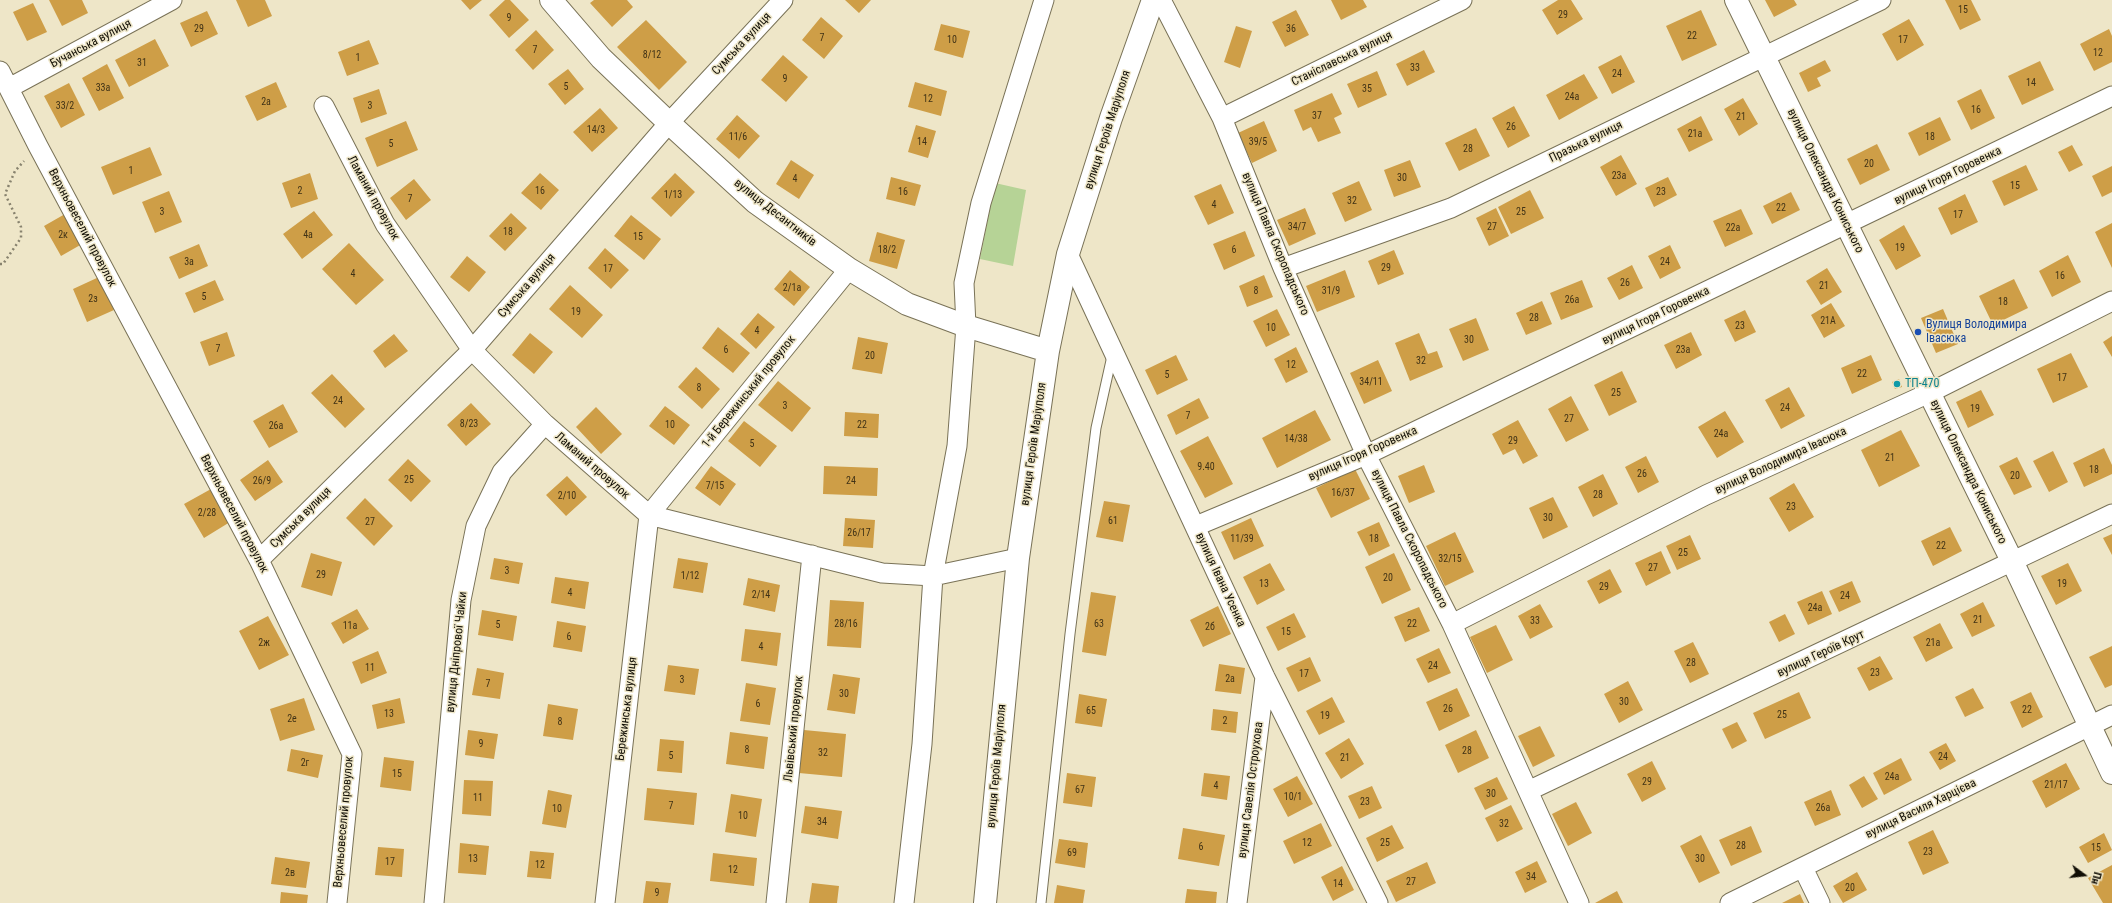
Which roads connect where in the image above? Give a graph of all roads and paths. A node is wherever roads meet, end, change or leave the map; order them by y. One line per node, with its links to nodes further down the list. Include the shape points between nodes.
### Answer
1 (172, 0): 12 (street, Бучанська вулиця)
2 (550, 0): 16 (street, вулиця Десантників, via 601,58)
3 (783, 0): 16 (street, Сумська вулиця)
4 (1044, 0): 24 (street, via 981,203 964,283)
5 (1153, 0): 19 (street, вулиця Героїв Маріуполя, via 1111,118)
6 (1161, 0): 15 (street, вулиця Павла Скоропадського)
7 (1462, 0): 15 (street, Станіславська вулиця)
8 (1736, 0): 10 (street, вулиця Олександра Кониського)
9 (1881, 0): 10 (street, Празька вулиця)
10 (1763, 56): 18 (street, вулиця Олександра Кониського); 21 (street, Празька вулиця, via 1451,208)
11 (0, 71): 12 (street, Верхньовеселий провулок)
12 (9, 88): 17 (street, Верхньовеселий провулок)
13 (2112, 96): 18 (street, вулиця Ігоря Горовенка)
14 (324, 106): 25 (street, Ламаний провулок, via 385,224)
15 (1222, 118): 21 (street, вулиця Павла Скоропадського)
16 (669, 123): 22 (street, вулиця Десантників, via 756,202); 25 (street, Сумська вулиця)
17 (38, 146): 20 (path, via 15,171 5,194 21,227 21,238 3,264); 36 (street, Верхньовеселий провулок)
18 (1847, 225): 28 (street, вулиця Олександра Кониського); 30 (street, вулиця Ігоря Горовенка)
19 (1068, 254): 26 (street, вулиця Івана Усенка); 27 (street, вулиця Героїв Маріуполя)
20 (0, 264)
21 (1283, 268): 30 (street, вулиця Павла Скоропадського)
22 (849, 269): 24 (street, вулиця Десантників, via 907,304); 32 (street, 1-й Бережинський провулок)
23 (2112, 301): 28 (street, вулиця Володимира Івасюка)
24 (966, 326): 27 (street, вулиця Десантників); 38 (street, via 957,446)
25 (472, 350): 29 (street, Ламаний провулок); 36 (street, Сумська вулиця)
26 (1113, 350): 33 (street, вулиця Івана Усенка); 52 (lane, via 1096,428 1070,634)
27 (1048, 351): 35 (street, вулиця Героїв Маріуполя)
28 (1929, 393): 37 (street, вулиця Олександра Кониського); 39 (street, вулиця Володимира Івасюка, via 1706,495)
29 (545, 424): 32 (street, Ламаний провулок); 47 (street, вулиця Дніпрової Чайки, via 502,472 476,526 461,600)
30 (1366, 455): 33 (street, вулиця Ігоря Горовенка); 39 (street, вулиця Павла Скоропадського)
31 (2112, 514): 37 (street, вулиця Героїв Крут)
32 (649, 515): 34 (street, Ламаний провулок); 48 (street, Бережинська вулиця)
33 (1196, 526): 40 (street, вулиця Івана Усенка)
34 (812, 555): 38 (street, Ламаний провулок, via 882,573); 49 (street, Львівський провулок)
35 (1018, 558): 38 (street, Ламаний провулок); 51 (street, вулиця Героїв Маріуполя)
36 (259, 560): 46 (street, Верхньовеселий провулок, via 352,754)
37 (2013, 563): 42 (street, вулиця Олександра Кониського); 44 (street, вулиця Героїв Крут)
38 (933, 576): 50 (street, via 922,744)
39 (1452, 624): 44 (street, вулиця Павла Скоропадського)
40 (1265, 677): 53 (street, вулиця Савелія Остроухова); 54 (street, вулиця Івана Усенка)
41 (2112, 715): 42 (street, вулиця Василя Харцієва)
42 (2088, 726): 43 (street, вулиця Олександра Кониського); 45 (street, вулиця Василя Харцієва)
43 (2112, 773)
44 (1528, 791): 55 (street, вулиця Павла Скоропадського)
45 (1803, 868): 56 (street, вулиця Василя Харцієва); 57 (street)
46 (337, 903)
47 (434, 903)
48 (605, 903)
49 (776, 903)
50 (904, 903)
51 (984, 903)
52 (1041, 903)
53 (1237, 903)
54 (1378, 903)
55 (1579, 903)
56 (1730, 903)
57 (1820, 903)

